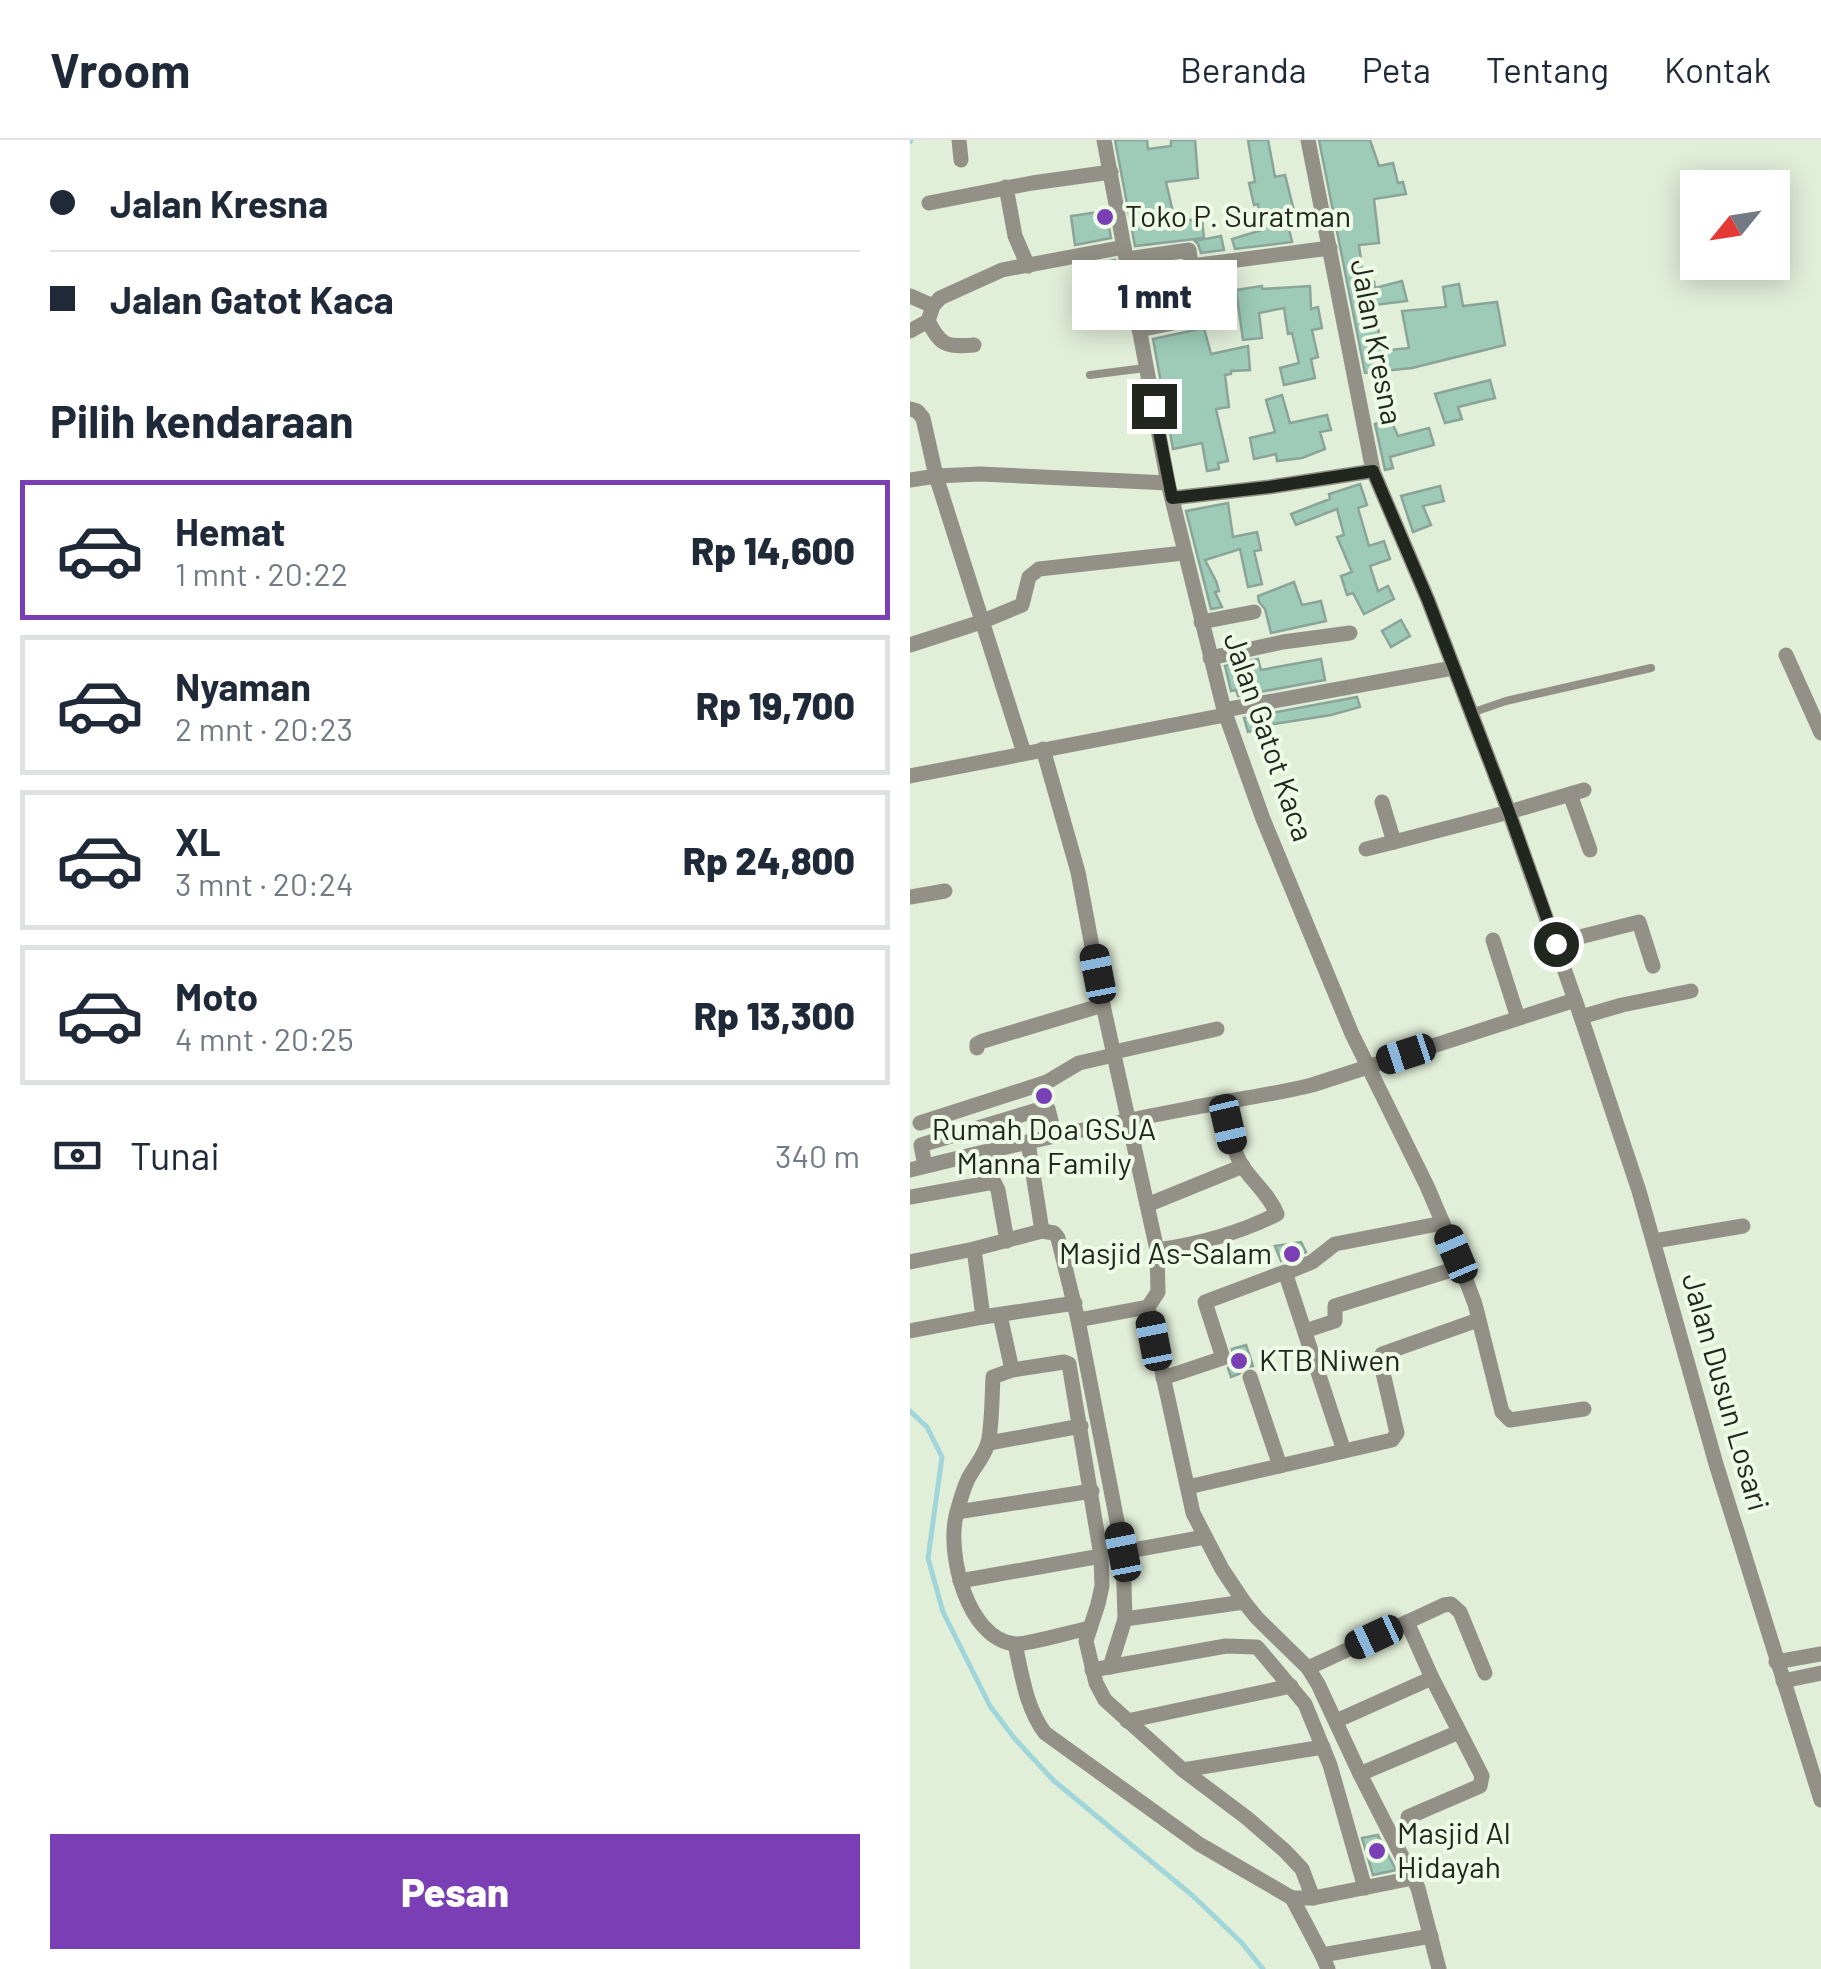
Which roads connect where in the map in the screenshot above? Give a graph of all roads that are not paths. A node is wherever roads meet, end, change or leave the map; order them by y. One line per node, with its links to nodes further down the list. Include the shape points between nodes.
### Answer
1 (959, 140): 4 (street)
2 (1104, 140): 5 (street, Jalan Gatot Kaca)
3 (1308, 140): 8 (street, Jalan Kresna)
4 (960, 160)
5 (1110, 172): 6 (street); 9 (street, Jalan Gatot Kaca)
6 (1006, 187): 7 (street); 10 (street)
7 (929, 203)
8 (1330, 248): 9 (street, via 1191,266 1189,250); 20 (street, Jalan Kresna)
9 (1125, 253): 10 (street); 14 (street, Jalan Gatot Kaca)
10 (1028, 266): 12 (street, via 956,290)
11 (910, 296): 12 (street)
12 (930, 314): 15 (street); 16 (street, via 943,344)
13 (1212, 315): 14 (street)
14 (1140, 330): 17 (street, Jalan Gatot Kaca)
15 (910, 331)
16 (974, 345)
17 (1147, 368): 18 (lane); 23 (street, Jalan Gatot Kaca)
18 (1090, 375)
19 (910, 409): 21 (street, via 923,418)
20 (1373, 471): 23 (street, via 1269,487); 32 (street, Jalan Kresna)
21 (936, 476): 22 (street); 23 (street); 26 (street)
22 (910, 480)
23 (1170, 490): 24 (street, Jalan Gatot Kaca)
24 (1184, 553): 26 (street, via 1039,570 1029,577 1022,605); 27 (street, Jalan Gatot Kaca)
25 (1254, 612): 27 (street)
26 (982, 622): 29 (street); 38 (street)
27 (1201, 622): 31 (street, Jalan Gatot Kaca)
28 (1350, 633): 31 (street)
29 (910, 646)
30 (1786, 655): 36 (street)
31 (1210, 658): 34 (street, Jalan Gatot Kaca)
32 (1453, 668): 34 (street); 35 (street, Jalan Kresna)
33 (1651, 668): 35 (lane)
34 (1225, 713): 37 (street); 58 (street, Jalan Gatot Kaca)
35 (1471, 714): 41 (street, Jalan Kresna)
36 (1821, 733)
37 (1043, 750): 38 (street); 52 (street, via 1078,872)
38 (1024, 753): 39 (street)
39 (910, 776)
40 (1382, 802): 42 (street)
41 (1509, 812): 42 (street); 44 (street, via 1577,792); 48 (street, Jalan Kresna)
42 (1394, 842): 43 (street)
43 (1366, 848)
44 (1590, 850)
45 (945, 891): 46 (street)
46 (910, 897)
47 (1493, 940): 54 (street)
48 (1556, 944): 49 (street, via 1640,922); 51 (street, Jalan Kresna)
49 (1653, 966)
50 (1691, 991): 53 (street)
51 (1575, 1000): 53 (street, Jalan Dusun Losari); 54 (street)
52 (1103, 1005): 56 (street); 57 (street)
53 (1581, 1017): 72 (street, Jalan Dusun Losari)
54 (1518, 1018): 58 (street)
55 (1217, 1028): 57 (street)
56 (978, 1048)
57 (1114, 1053): 60 (street); 61 (street)
58 (1368, 1066): 59 (street); 68 (street, Jalan Gatot Kaca)
59 (1223, 1102): 60 (street); 64 (street)
60 (1128, 1121): 62 (street); 67 (street)
61 (920, 1123)
62 (1055, 1136): 63 (street); 65 (street, via 1044,1108 921,1145)
63 (1028, 1142): 65 (street); 70 (street)
64 (1242, 1166): 67 (street); 74 (street, via 1276,1216)
65 (918, 1168)
66 (910, 1198): 71 (street, via 994,1182)
67 (1147, 1206): 74 (street)
68 (1442, 1222): 76 (street, Jalan Gatot Kaca); 77 (street, via 1335,1244)
69 (1743, 1226): 72 (street)
70 (1042, 1231): 71 (street); 78 (street, via 1058,1238)
71 (1007, 1240): 73 (street)
72 (1654, 1241): 106 (street, Jalan Dusun Losari)
73 (974, 1250): 75 (street); 80 (street)
74 (1157, 1250): 79 (street, via 1158,1292)
75 (910, 1262)
76 (1461, 1267): 82 (street, Jalan Gatot Kaca); 84 (street, via 1335,1306 1335,1322)
77 (1286, 1273): 84 (street); 87 (street, via 1205,1302 1223,1358)
78 (1075, 1303): 80 (street); 81 (street)
79 (1148, 1307): 81 (street); 87 (street)
80 (991, 1316): 83 (street); 85 (street)
81 (1078, 1320): 97 (street)
82 (1478, 1320): 88 (street, Jalan Gatot Kaca, via 1507,1419); 91 (street, via 1382,1354 1396,1436)
83 (910, 1331)
84 (1305, 1331): 91 (street)
85 (1012, 1370): 89 (street, via 1069,1364); 90 (street, via 994,1377)
86 (1250, 1377): 92 (street)
87 (1163, 1378): 93 (street)
88 (1584, 1409)
89 (1081, 1426): 90 (street); 94 (street)
90 (989, 1443): 95 (street)
91 (1344, 1450): 92 (street)
92 (1280, 1466): 93 (street)
93 (1188, 1487): 96 (street)
94 (1092, 1491): 95 (street); 98 (street)
95 (957, 1512): 99 (street)
96 (1205, 1537): 97 (street); 100 (street)
97 (1123, 1552): 101 (street)
98 (1101, 1556): 99 (street); 103 (street, via 1102,1586)
99 (960, 1581): 104 (street, via 984,1627)
100 (1244, 1602): 101 (street); 108 (street)
101 (1125, 1619): 107 (street)
102 (1407, 1622): 108 (street); 110 (street, via 1444,1605 1456,1607); 112 (street)
103 (1090, 1628): 104 (street); 109 (street)
104 (1015, 1644): 125 (street, via 1028,1701 1046,1733 1199,1844)
105 (1821, 1654): 106 (street)
106 (1776, 1662): 113 (street, Jalan Dusun Losari)
107 (1110, 1666): 109 (street); 114 (street, via 1257,1646)
108 (1308, 1668): 116 (street)
109 (1092, 1670): 115 (street, via 1104,1700)
110 (1485, 1673)
111 (1821, 1673): 113 (street)
112 (1432, 1678): 116 (street); 117 (street)
113 (1782, 1681): 121 (street, Jalan Dusun Losari)
114 (1291, 1686): 115 (street); 118 (street)
115 (1127, 1721): 119 (street)
116 (1336, 1721): 120 (street)
117 (1459, 1732): 120 (street); 122 (street, via 1482,1776 1480,1786)
118 (1323, 1746): 119 (street); 124 (street)
119 (1183, 1770): 126 (street, via 1285,1851)
120 (1360, 1774): 123 (street)
121 (1821, 1800)
122 (1408, 1817)
123 (1413, 1878): 124 (street); 127 (street)
124 (1365, 1888): 126 (street)
125 (1292, 1898): 126 (street); 128 (street)
126 (1313, 1898)
127 (1431, 1936): 128 (street); 129 (street)
128 (1325, 1962)
129 (1439, 1969)

